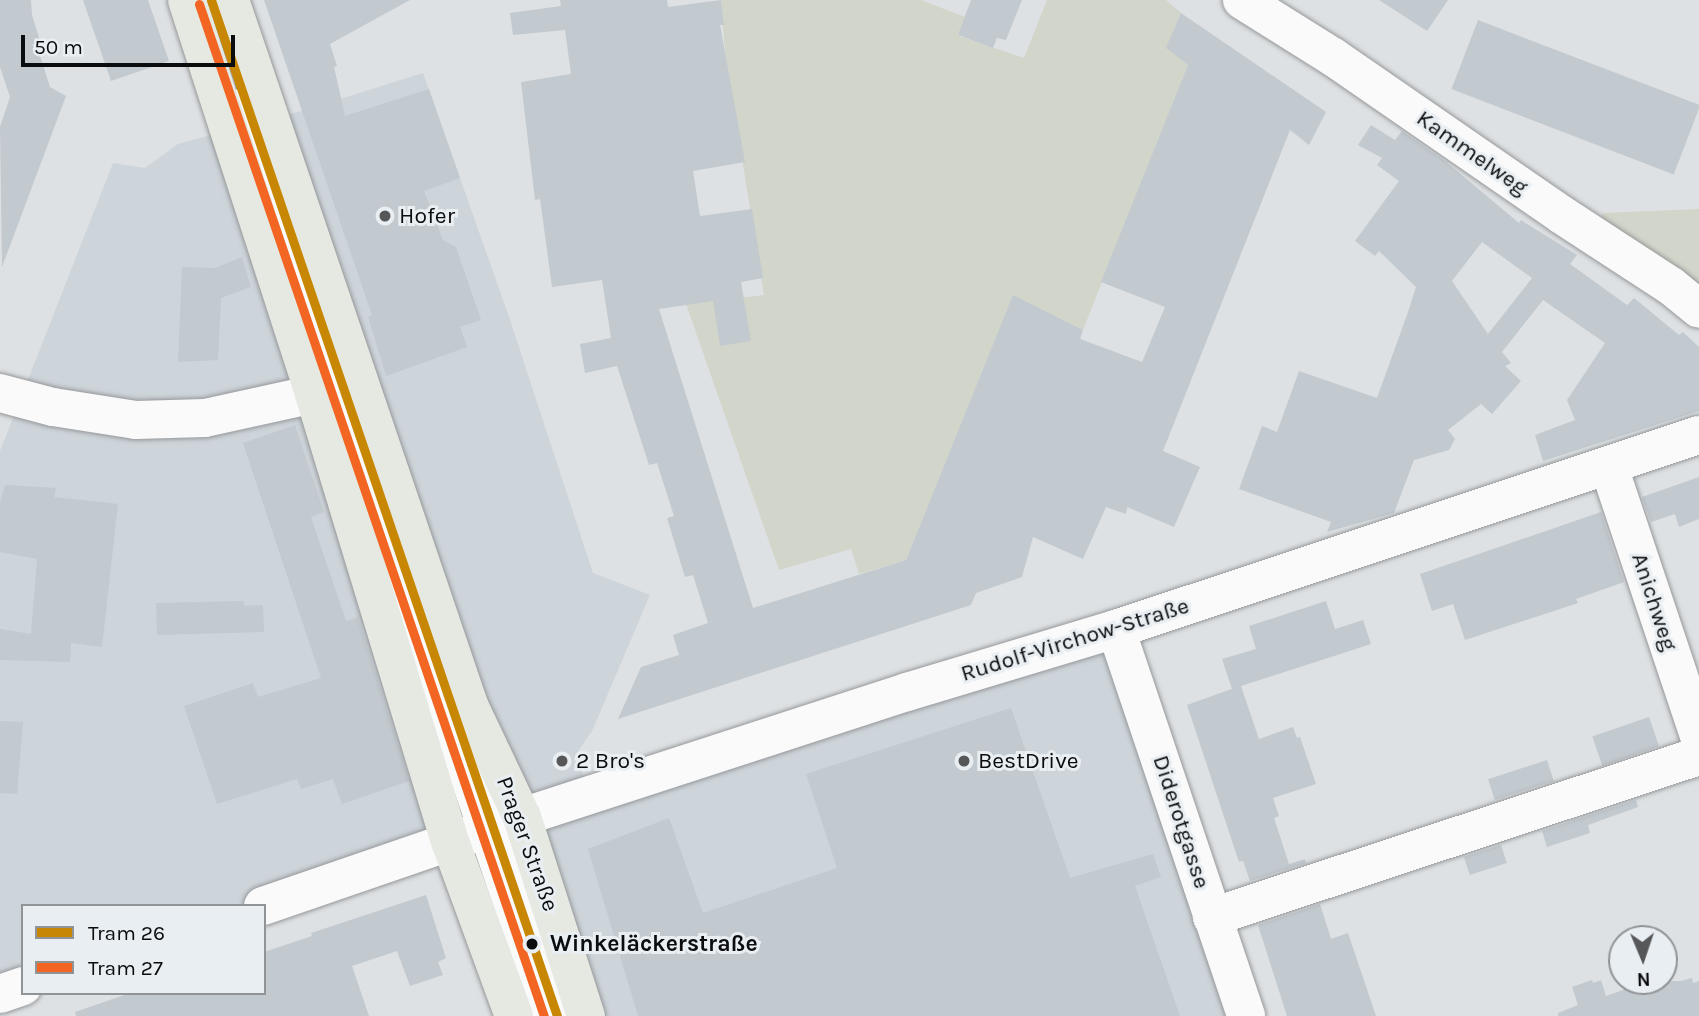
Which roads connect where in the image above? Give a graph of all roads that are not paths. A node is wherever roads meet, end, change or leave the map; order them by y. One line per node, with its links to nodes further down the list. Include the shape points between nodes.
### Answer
1 (187, 0): 7 (main road)
2 (205, 0): 14 (street)
3 (230, 0): 13 (main road, Prager Straße, via 469,705)
4 (1242, 0): 5 (street, Kammelweg, via 1333,57)
5 (1699, 309)
6 (0, 393): 7 (street, via 136,420 205,418)
7 (314, 394): 15 (main road)
8 (1699, 435): 9 (street, Rudolf-Virchow-Straße)
9 (1609, 467): 10 (street, Rudolf-Virchow-Straße); 11 (street, Anichweg)
10 (1116, 629): 13 (street, Rudolf-Virchow-Straße); 17 (street, Diderotgasse)
11 (1699, 736)
12 (1699, 756): 17 (street)
13 (523, 817): 14 (street, Rudolf-Virchow-Straße); 22 (main road, Prager Straße)
14 (487, 830): 15 (street, Rudolf-Virchow-Straße); 21 (street)
15 (451, 844): 16 (street, Rudolf-Virchow-Straße); 20 (main road)
16 (266, 905)
17 (1212, 917): 23 (street, Diderotgasse)
18 (21, 987): 19 (street)
19 (0, 994)
20 (514, 1016)
21 (551, 1016)
22 (586, 1016)
23 (1246, 1016)

